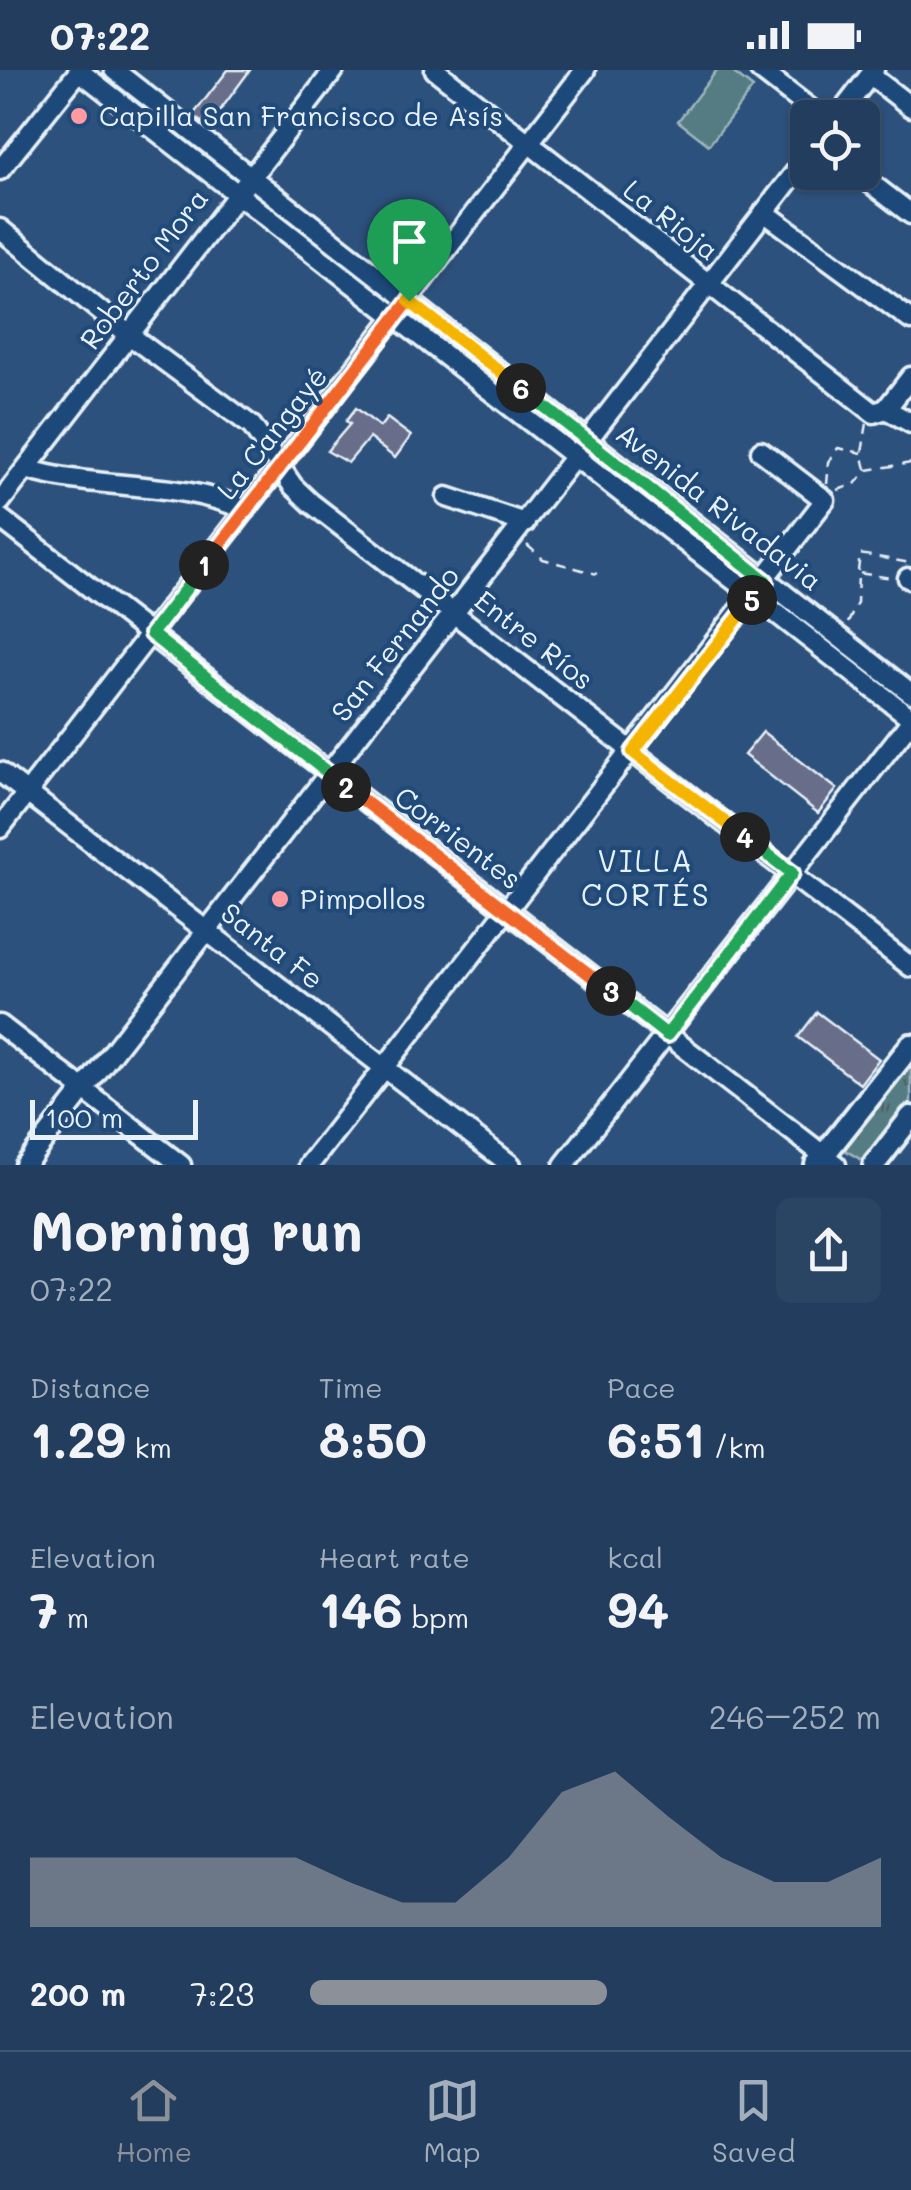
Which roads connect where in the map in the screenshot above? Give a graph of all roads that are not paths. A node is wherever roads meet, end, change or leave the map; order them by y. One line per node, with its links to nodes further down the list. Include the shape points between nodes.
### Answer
1 (79, 70): 12 (street); 16 (street, Avenida Rivadavia)
2 (114, 70): 13 (street, Avenida Rivadavia)
3 (334, 70): 13 (street, Roberto Mora)
4 (435, 70): 11 (street, La Rioja)
5 (585, 70): 11 (street, La Cangayé)
6 (760, 70): 8 (street)
7 (872, 73): 9 (street); 10 (street)
8 (799, 100)
9 (851, 100)
10 (911, 107)
11 (529, 142): 20 (street, La Rioja); 21 (street, La Cangayé)
12 (0, 170)
13 (249, 177): 16 (street, Roberto Mora); 21 (street, Avenida Rivadavia)
14 (790, 179): 17 (street, San Fernando)
15 (880, 190): 18 (street)
16 (236, 194): 22 (street, Avenida Rivadavia); 24 (street, Roberto Mora)
17 (764, 212): 20 (street, San Fernando); 23 (street)
18 (911, 214)
19 (0, 229): 24 (street, Entre Ríos)
20 (708, 284): 26 (street, La Rioja); 28 (street, San Fernando)
21 (409, 301): 22 (street, La Cangayé); 28 (street, Avenida Rivadavia)
22 (396, 318): 30 (street, Avenida Rivadavia); 31 (street, La Cangayé)
23 (911, 320)
24 (128, 334): 31 (street, Entre Ríos, via 252,426); 32 (street, Roberto Mora)
25 (911, 377): 26 (street)
26 (880, 411): 27 (street, La Rioja)
27 (911, 422)
28 (588, 440): 30 (street, San Fernando); 38 (street, Avenida Rivadavia)
29 (761, 451): 38 (street, via 825,500)
30 (574, 456): 37 (street, San Fernando); 38 (street, Avenida Rivadavia)
31 (280, 468): 35 (street, La Cangayé); 39 (street, Entre Ríos, via 312,504)
32 (26, 470): 34 (street, Roberto Mora); 35 (street, via 64,481 216,496)
33 (447, 497): 37 (street)
34 (0, 502)
35 (246, 510): 40 (street, La Cangayé)
36 (0, 518): 40 (street, Corrientes)
37 (524, 523): 39 (street, San Fernando)
38 (761, 588): 41 (street, Avenida Rivadavia); 42 (street, Avenida Rivadavia); 43 (street)
39 (453, 613): 43 (street, Entre Ríos); 45 (street, San Fernando)
40 (151, 634): 45 (street, Corrientes); 46 (street, La Cangayé)
41 (911, 693)
42 (911, 719): 48 (street)
43 (633, 752): 48 (street, Entre Ríos); 49 (street)
44 (0, 772): 46 (street, Santa Fe)
45 (329, 774): 49 (street, Corrientes); 50 (street, San Fernando)
46 (28, 793): 47 (street, La Cangayé); 50 (street, Santa Fe)
47 (0, 828)
48 (792, 873): 51 (street, Entre Ríos); 53 (street)
49 (507, 910): 53 (street, Corrientes); 55 (street)
50 (206, 930): 55 (street, Santa Fe); 56 (street, San Fernando)
51 (911, 967)
52 (0, 1025): 56 (street)
53 (667, 1035): 58 (street, Corrientes); 63 (street)
54 (911, 1045): 58 (main road)
55 (386, 1069): 61 (street); 62 (street, Santa Fe)
56 (83, 1088): 59 (street, San Fernando); 60 (street)
57 (911, 1118): 64 (main road)
58 (825, 1162)
59 (25, 1165)
60 (182, 1165)
61 (310, 1165)
62 (511, 1165)
63 (564, 1165)
64 (874, 1165)

